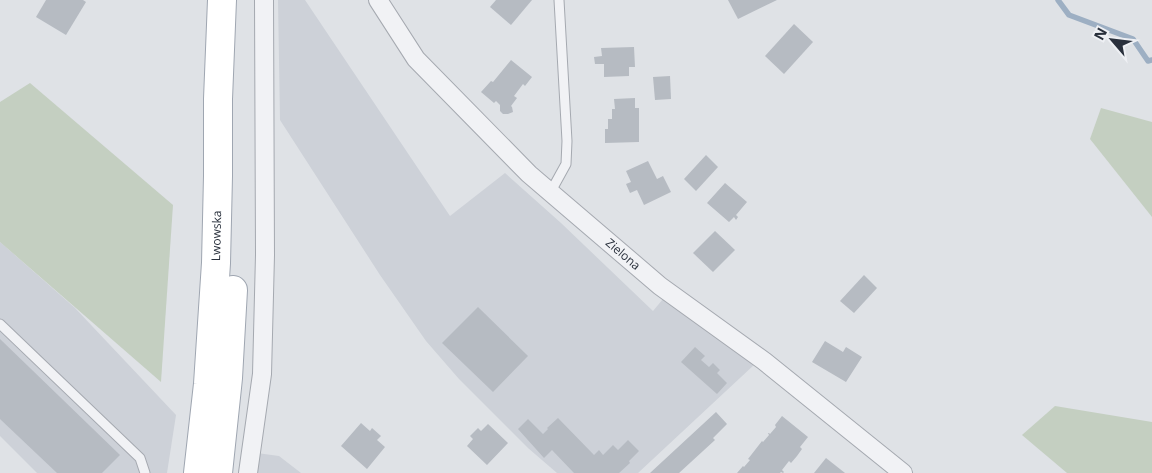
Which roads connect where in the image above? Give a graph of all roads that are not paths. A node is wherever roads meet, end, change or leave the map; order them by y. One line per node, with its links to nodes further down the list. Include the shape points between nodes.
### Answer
1 (222, 0): 9 (main road, Lwowska, via 216,263)
2 (228, 0): 10 (main road, Lwowska, via 234,108 234,263 228,378)
3 (264, 0): 11 (street, via 262,374)
4 (378, 0): 6 (street, Zielona, via 416,59)
5 (559, 0): 6 (lane, via 566,164)
6 (550, 193): 12 (street, Zielona, via 660,286 764,361)
7 (0, 324): 8 (lane, via 140,458)
8 (145, 473)
9 (198, 473)
10 (218, 473)
11 (248, 473)
12 (903, 473)

